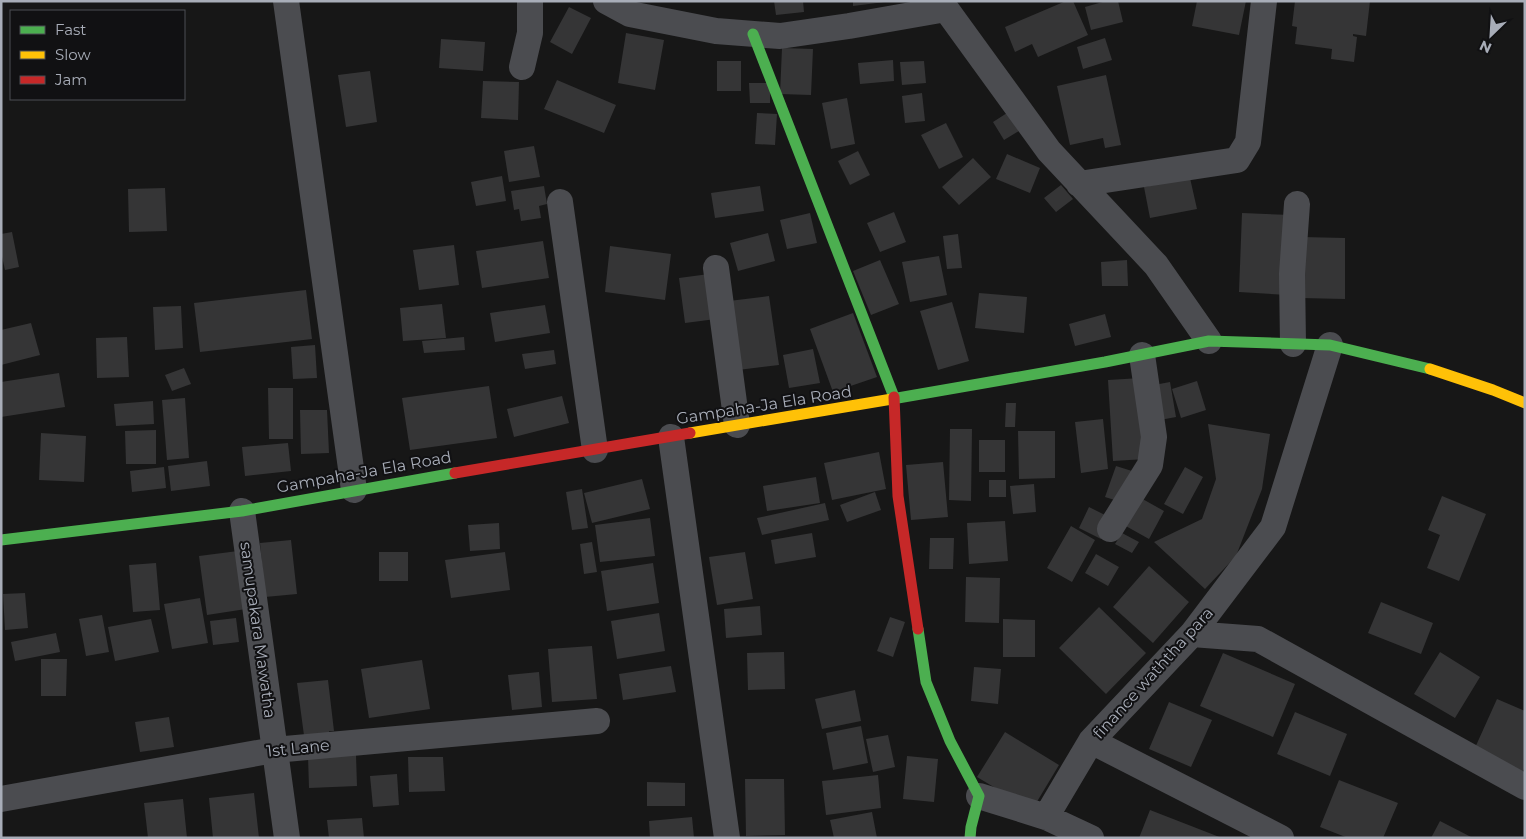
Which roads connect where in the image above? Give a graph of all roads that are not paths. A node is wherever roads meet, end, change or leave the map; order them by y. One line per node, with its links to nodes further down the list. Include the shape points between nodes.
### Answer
1 (286, 1): 21 (street)
2 (530, 1): 7 (street, via 530,33)
3 (606, 1): 6 (street, via 630,14 716,31)
4 (1264, 1): 8 (street, via 1248,142 1237,160)
5 (944, 5): 6 (street, via 849,26 780,36); 8 (street, via 1049,151)
6 (753, 34): 16 (main road)
7 (522, 67)
8 (1079, 184): 12 (street, via 1156,265)
9 (560, 202): 20 (street)
10 (1296, 204): 13 (street)
11 (716, 268): 18 (street)
12 (1209, 341): 13 (main road, Gampaha-Ja Ela Road); 15 (main road, Gampaha-Ja Ela Road)
13 (1292, 344): 14 (main road, Gampaha-Ja Ela Road)
14 (1330, 345): 17 (main road, Gampaha-Ja Ela Road, via 1429,369 1494,390); 25 (street, finance waththa para, via 1273,527)
15 (1142, 355): 16 (main road, Gampaha-Ja Ela Road); 23 (street, via 1154,437 1150,465)
16 (895, 399): 18 (main road, Gampaha-Ja Ela Road); 30 (main road, via 898,496 926,682 950,741)
17 (1525, 404)
18 (737, 425): 19 (main road, Gampaha-Ja Ela Road)
19 (671, 437): 20 (main road, Gampaha-Ja Ela Road); 34 (street)
20 (595, 450): 21 (main road, Gampaha-Ja Ela Road)
21 (354, 490): 22 (main road, Gampaha-Ja Ela Road)
22 (242, 511): 24 (main road, Gampaha-Ja Ela Road); 28 (street, samupakara Mawatha)
23 (1110, 529)
24 (1, 540)
25 (1192, 634): 27 (street, finance waththa para); 29 (street, via 1258,639)
26 (597, 721): 28 (street, 1st Lane)
27 (1091, 741): 32 (street, finance waththa para); 37 (street)
28 (274, 750): 31 (street, 1st Lane); 33 (street, samupakara Mawatha)
29 (1525, 787)
30 (979, 796): 32 (street); 35 (main road)
31 (1, 799)
32 (1046, 817): 36 (street)
33 (287, 838)
34 (727, 838)
35 (970, 838)
36 (1091, 838)
37 (1281, 838)

